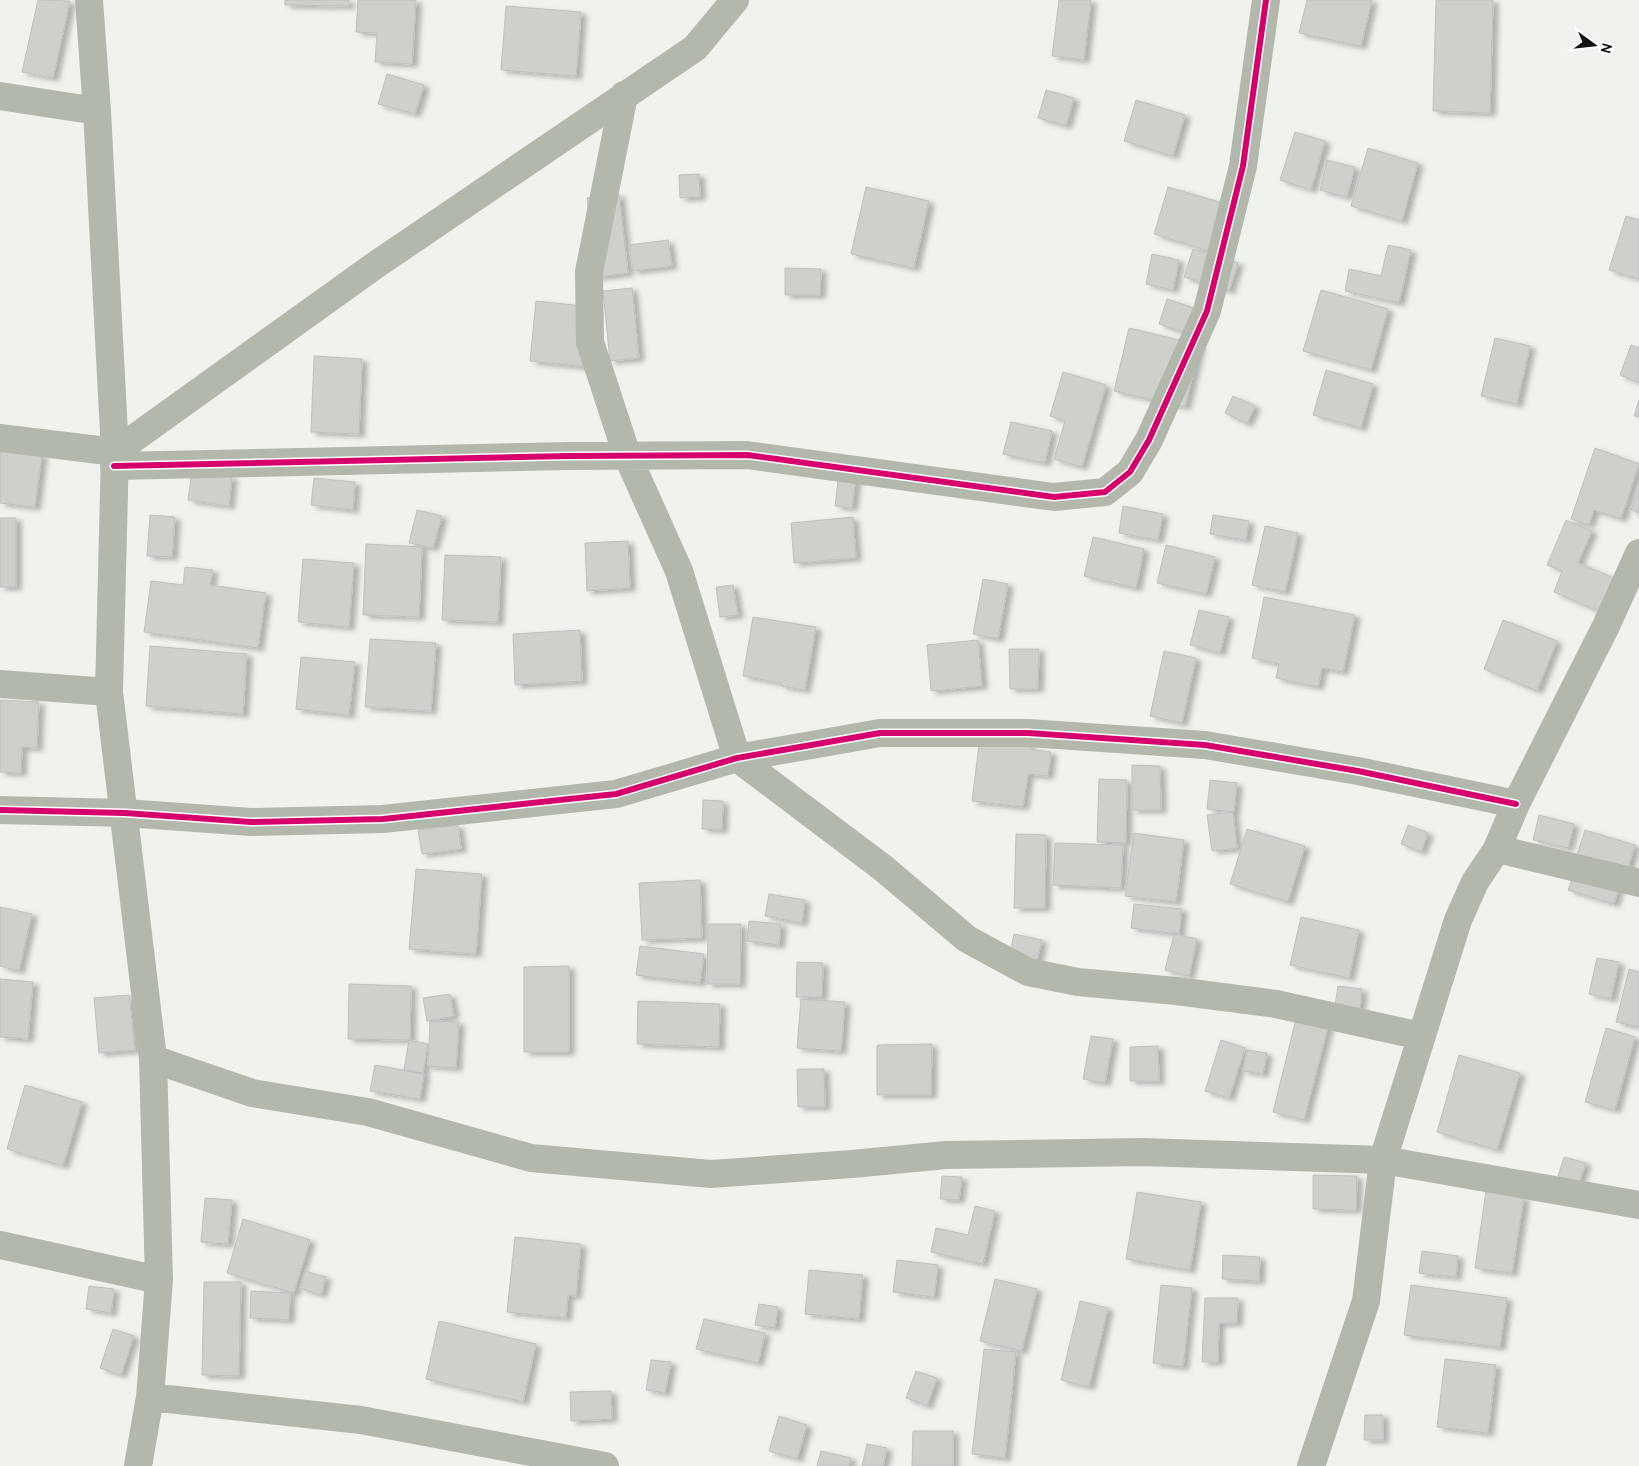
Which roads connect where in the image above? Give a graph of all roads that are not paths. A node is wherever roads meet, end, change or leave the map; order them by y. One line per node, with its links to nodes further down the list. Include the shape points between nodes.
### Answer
1 (89, 0): 6 (street)
2 (735, 0): 4 (street, via 695,48)
3 (1266, 0): 8 (street, via 1243,166 1207,310 1149,440 1130,472 1105,492 1054,497 746,455)
4 (624, 95): 8 (street, via 589,272 590,342); 9 (street, via 377,264)
5 (0, 96): 6 (street)
6 (96, 111): 9 (street)
7 (0, 438): 9 (street)
8 (627, 455): 9 (street); 13 (street, via 679,571)
9 (114, 459): 12 (street)
10 (1639, 553): 14 (street)
11 (0, 684): 12 (street)
12 (109, 692): 16 (street)
13 (737, 758): 14 (street, via 880,733 1028,733 1205,745 1358,771); 16 (street, via 616,794 384,819 251,822); 19 (street, via 883,868 967,939 1028,972 1078,982 1276,1004)
14 (1516, 804): 17 (street)
15 (0, 810): 16 (street)
16 (125, 813): 20 (street)
17 (1497, 849): 18 (street); 19 (street, via 1475,882 1458,920)
18 (1639, 883)
19 (1421, 1036): 21 (street)
20 (153, 1059): 21 (street, via 252,1093 368,1112 531,1158 711,1174 946,1155 1142,1152); 24 (street)
21 (1383, 1160): 22 (street); 28 (street, via 1366,1301)
22 (1639, 1205)
23 (0, 1245): 24 (street)
24 (159, 1280): 25 (street)
25 (150, 1397): 26 (street); 27 (street, via 361,1420)
26 (138, 1466)
27 (605, 1466)
28 (1311, 1466)

